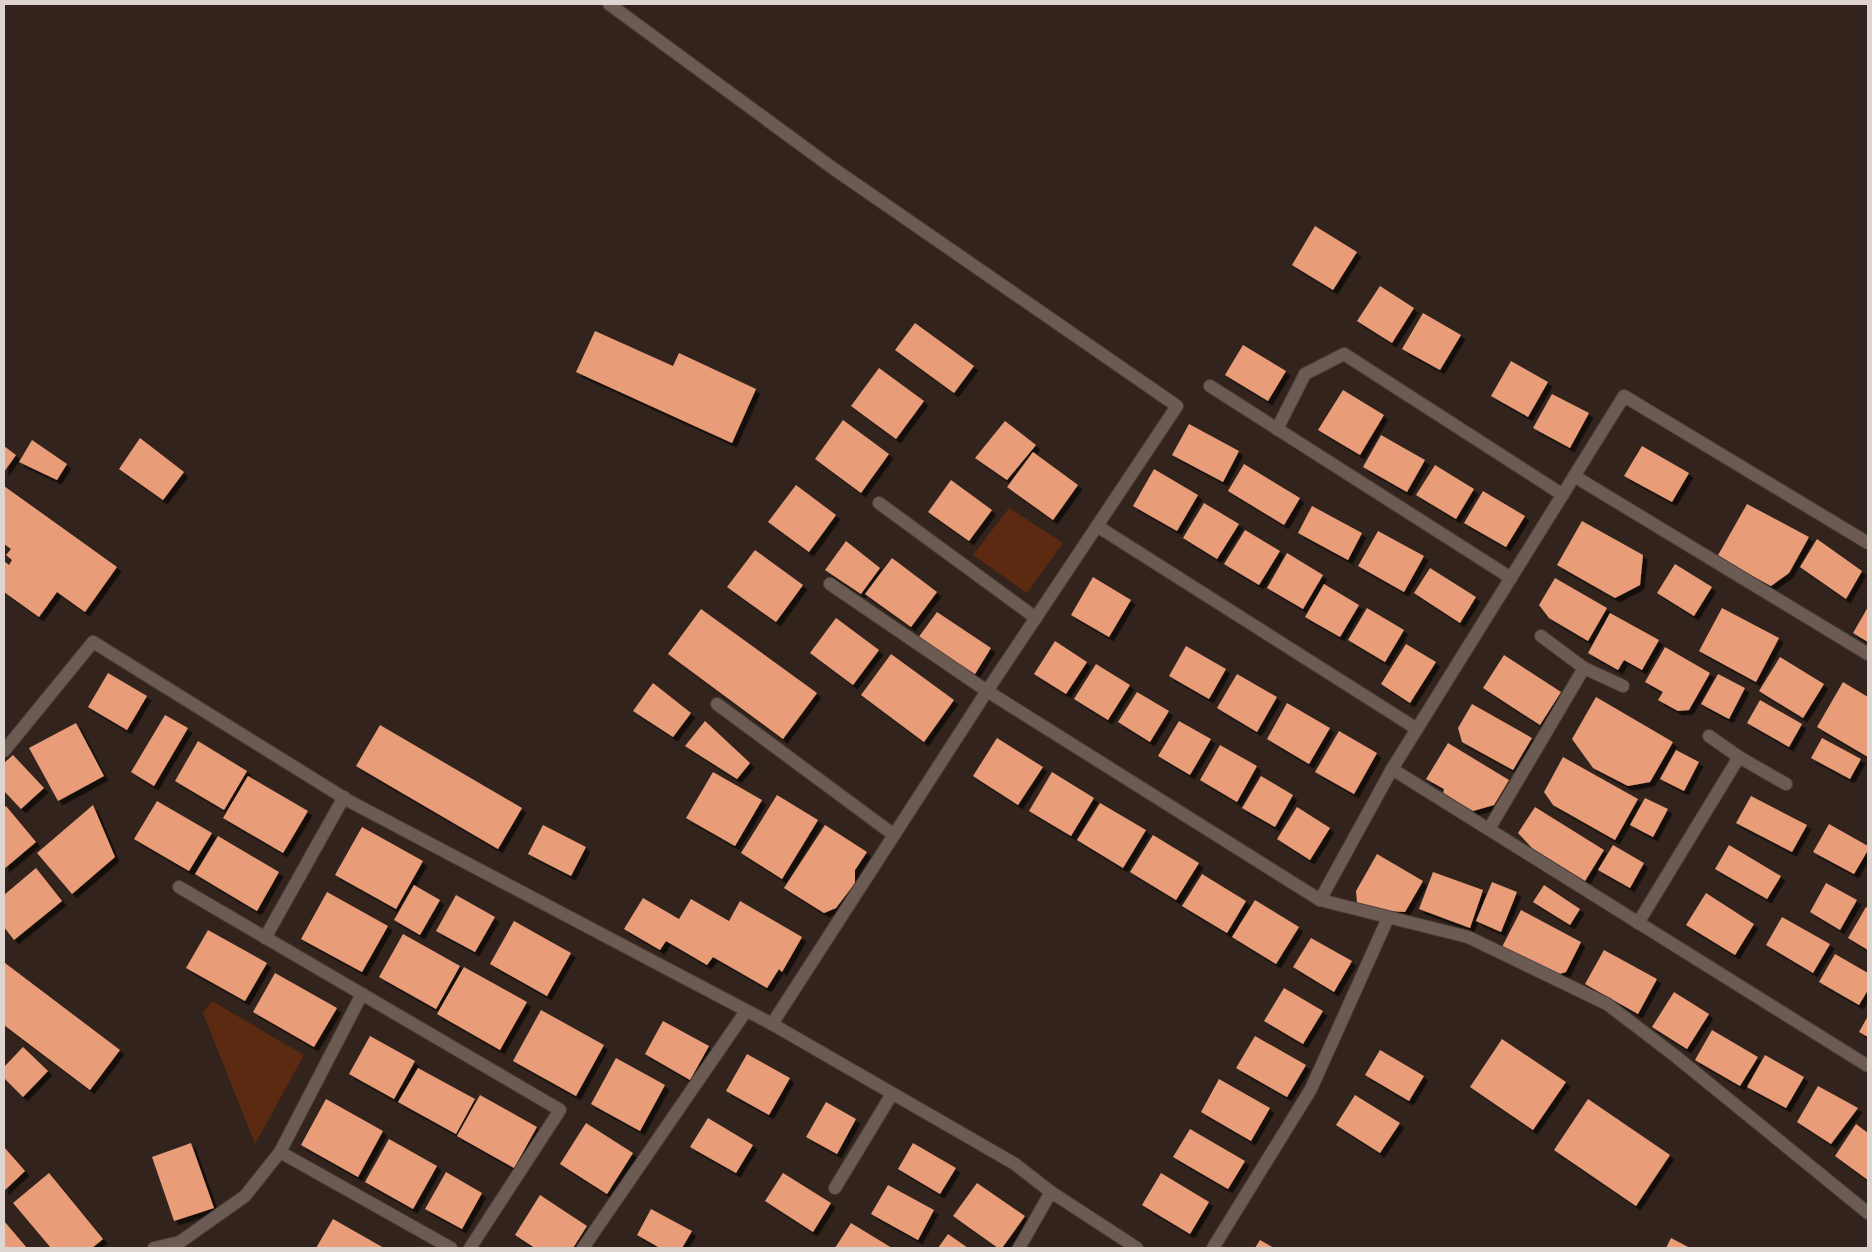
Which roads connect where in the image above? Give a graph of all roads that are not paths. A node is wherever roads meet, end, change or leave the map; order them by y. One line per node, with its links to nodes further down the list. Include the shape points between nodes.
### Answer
1 (609, 4): 7 (street, via 834,169 1177,406)
2 (1210, 386): 3 (street)
3 (1278, 429): 5 (street, via 1305,374 1344,354); 9 (street)
4 (1574, 476): 5 (street); 8 (street, via 1624,396); 13 (street)
5 (1563, 495): 9 (street)
6 (879, 503): 11 (street)
7 (1098, 526): 11 (street); 18 (street)
8 (1868, 543)
9 (1511, 578): 18 (street)
10 (830, 584): 16 (street)
11 (1036, 618): 16 (street)
12 (1542, 636): 14 (street)
13 (1868, 654)
14 (1584, 668): 15 (street); 25 (street)
15 (1623, 686)
16 (987, 691): 26 (street); 28 (street)
17 (717, 704): 26 (street)
18 (1417, 729): 22 (street)
19 (1708, 736): 21 (street)
20 (4, 750): 24 (street, via 92,642)
21 (1739, 757): 23 (street); 30 (street)
22 (1392, 769): 25 (street); 28 (street)
23 (1786, 784)
24 (344, 798): 31 (street); 33 (street)
25 (1489, 829): 30 (street)
26 (894, 834): 34 (street)
27 (179, 887): 31 (street)
28 (1320, 900): 29 (street)
29 (1388, 918): 40 (street, via 1468,937 1607,1004); 47 (street, via 1311,1089)
30 (1638, 923): 35 (street)
31 (265, 938): 32 (street)
32 (362, 994): 37 (street); 43 (street, via 560,1110)
33 (746, 1011): 34 (street); 44 (street)
34 (772, 1024): 36 (street)
35 (1868, 1066)
36 (892, 1094): 38 (street); 39 (street, via 1015,1164)
37 (280, 1152): 41 (street, via 245,1196 180,1242); 42 (street)
38 (834, 1188)
39 (1052, 1192): 45 (street); 46 (street)
40 (1868, 1213)
41 (154, 1248)
42 (451, 1248)
43 (470, 1248)
44 (583, 1248)
45 (1019, 1248)
46 (1137, 1248)
47 (1213, 1248)

